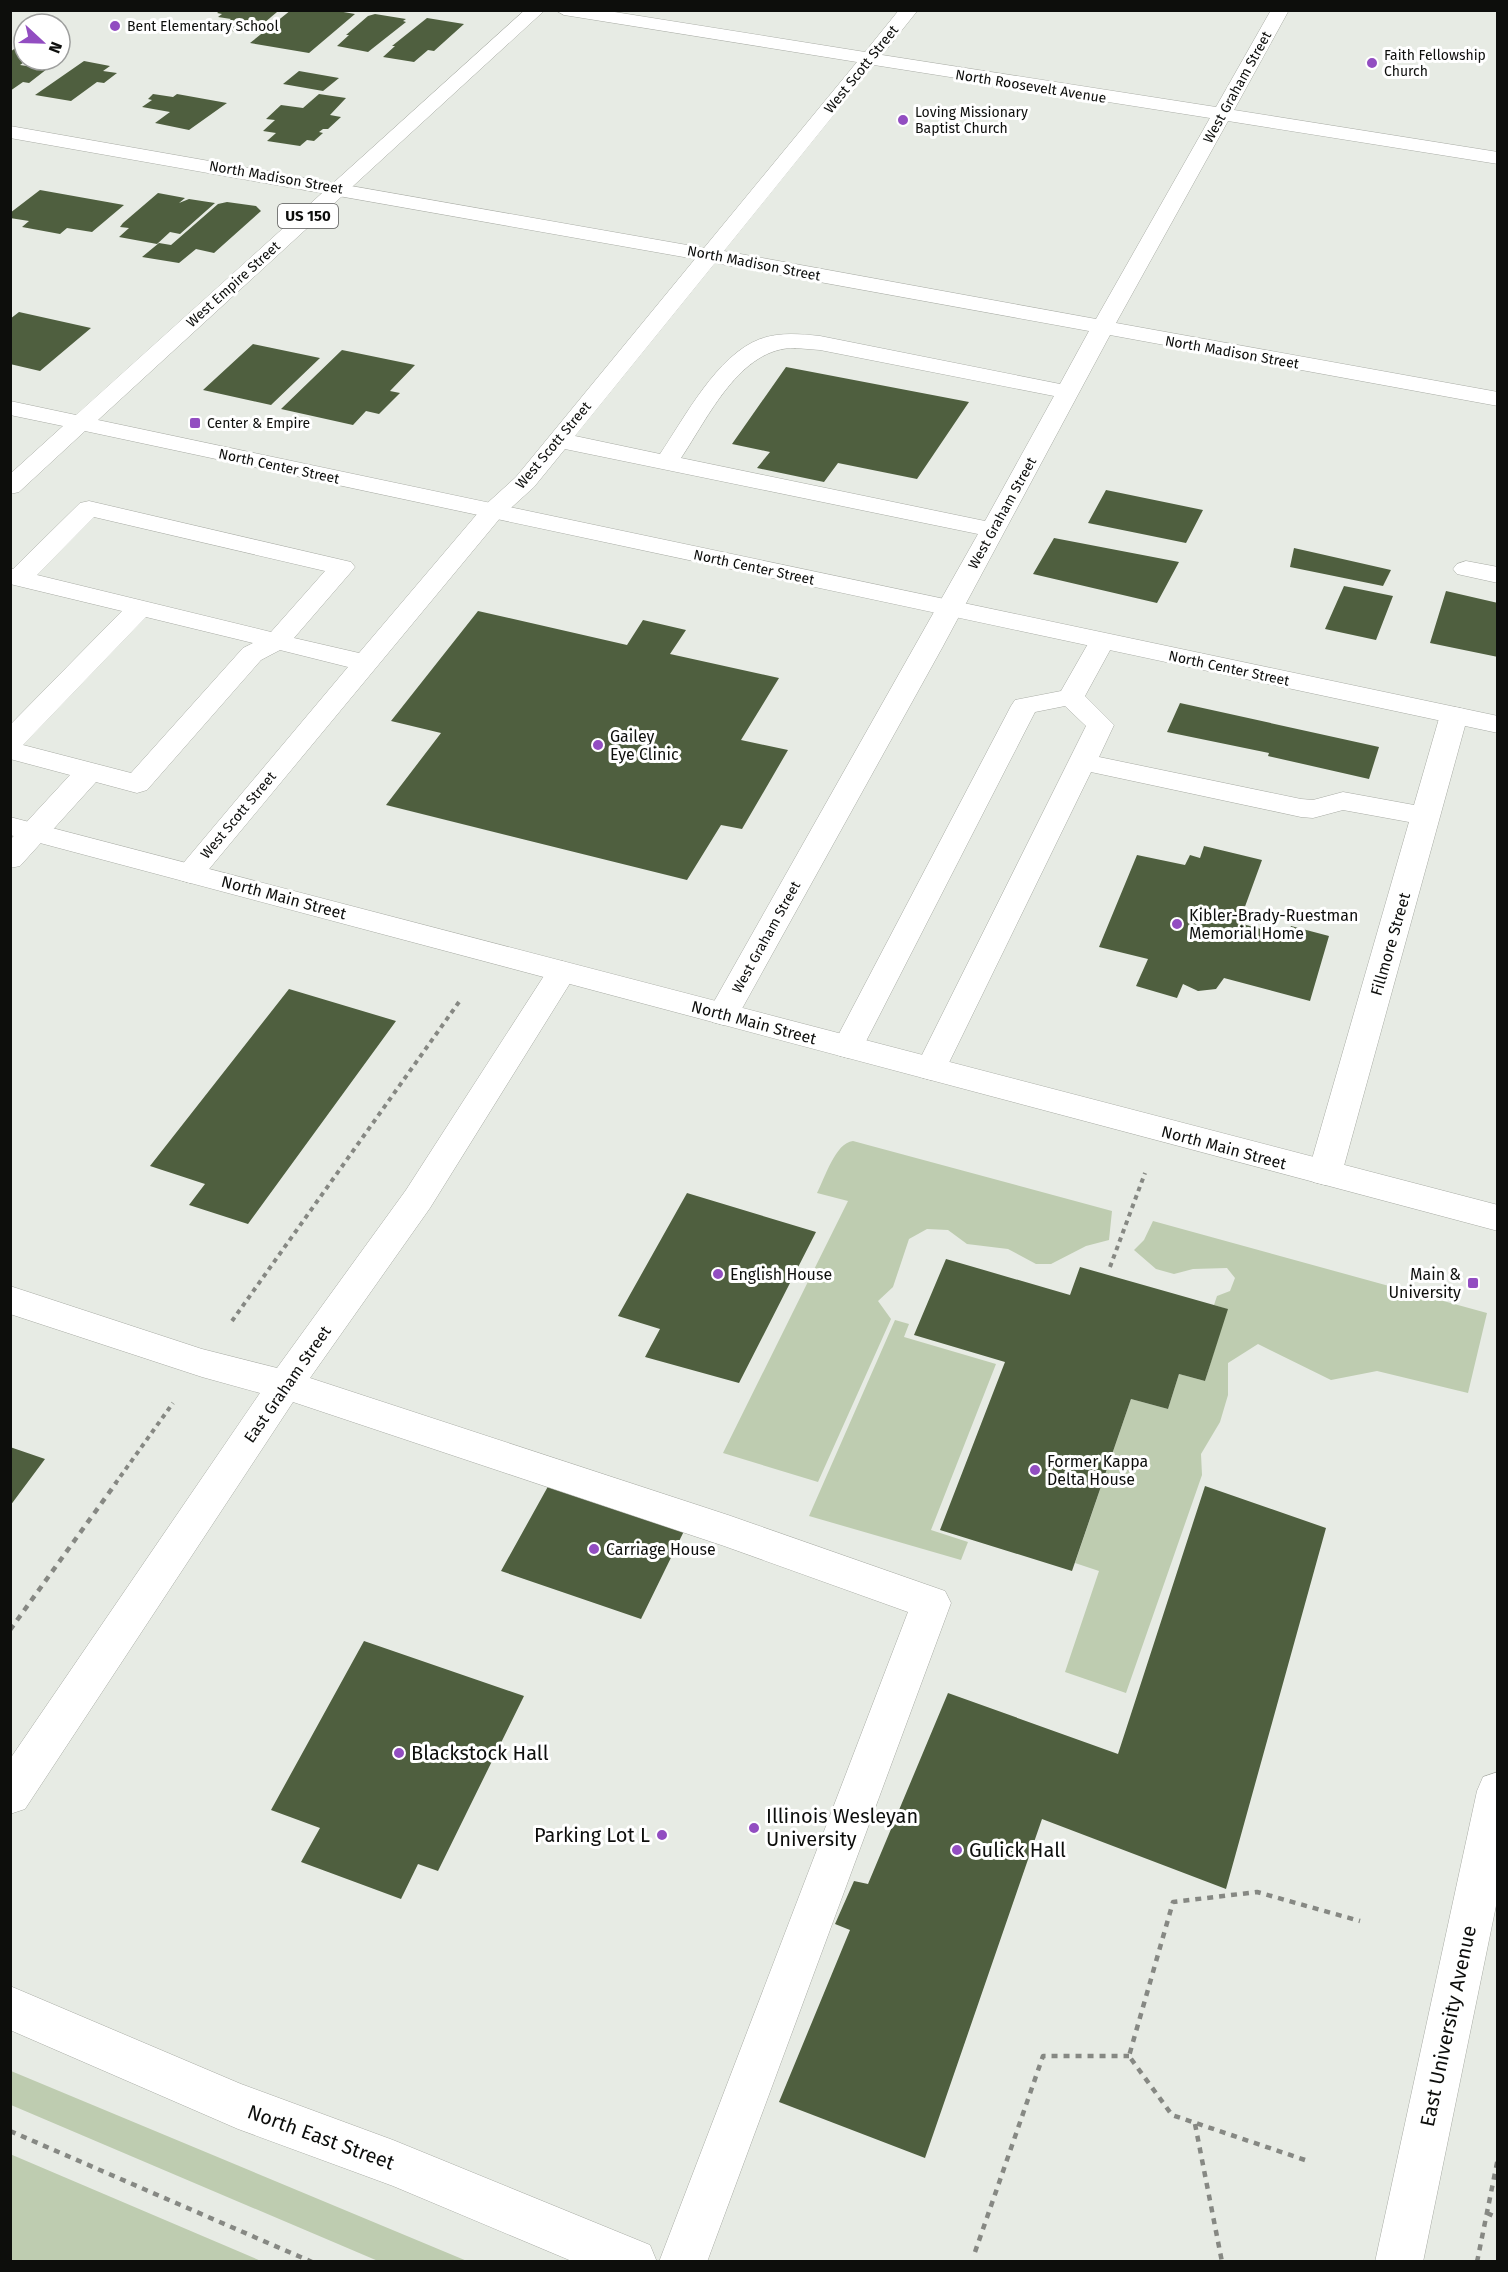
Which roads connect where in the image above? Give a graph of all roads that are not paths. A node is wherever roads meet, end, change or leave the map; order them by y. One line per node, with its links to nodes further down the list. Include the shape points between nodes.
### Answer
1 (536, 10): 9 (street, West Empire Street / US 150)
2 (564, 10): 5 (street, North Roosevelt Avenue)
3 (909, 10): 5 (street, West Scott Street)
4 (1280, 10): 6 (street, West Graham Street)
5 (867, 60): 6 (street, North Roosevelt Avenue); 10 (street, West Scott Street)
6 (1222, 116): 8 (street, North Roosevelt Avenue); 11 (street, West Graham Street)
7 (10, 132): 9 (street, North Madison Street)
8 (1497, 158)
9 (339, 188): 10 (street, North Madison Street); 15 (street, West Empire Street / US 150)
10 (710, 255): 11 (street, North Madison Street); 16 (street, West Scott Street)
11 (1102, 328): 12 (street, West Graham Street); 13 (street, North Madison Street)
12 (1068, 392): 17 (street, via 820,343 769,343 750,351 735,366); 20 (street, West Graham Street)
13 (1497, 399)
14 (10, 408): 15 (street, North Center Street)
15 (81, 423): 18 (street, West Empire Street / US 150); 19 (street, North Center Street)
16 (558, 440): 17 (street); 19 (street, West Scott Street, via 525,482)
17 (666, 463): 20 (street)
18 (10, 486)
19 (492, 512): 25 (street, North Center Street); 28 (street, West Scott Street)
20 (994, 530): 25 (street, West Graham Street)
21 (1466, 569): 22 (street)
22 (1497, 575)
23 (15, 577): 24 (street); 27 (street, via 89,508 342,567)
24 (140, 608): 27 (street); 32 (street)
25 (951, 608): 26 (street, North Center Street); 41 (street, West Graham Street)
26 (1102, 640): 29 (street); 30 (street, North Center Street)
27 (277, 641): 28 (street); 35 (street, via 252,654 137,784)
28 (366, 663): 39 (street, West Scott Street)
29 (1071, 697): 34 (street, via 1100,725); 42 (street, via 1024,706)
30 (1454, 715): 31 (street, North Center Street); 36 (street, Fillmore Street)
31 (1497, 725)
32 (10, 742)
33 (10, 750): 35 (street)
34 (1083, 762): 36 (street, via 1302,808 1343,801); 43 (street)
35 (89, 772): 37 (street)
36 (1425, 816): 44 (street, Fillmore Street)
37 (23, 829): 38 (street); 39 (street, North Main Street)
38 (10, 859)
39 (190, 873): 40 (street, North Main Street)
40 (562, 972): 41 (street, North Main Street); 47 (street, East Graham Street, via 418,1199)
41 (723, 1014): 42 (street, North Main Street)
42 (848, 1047): 43 (street, North Main Street)
43 (931, 1069): 44 (street, North Main Street)
44 (1325, 1173): 45 (street, North Main Street)
45 (1497, 1218)
46 (10, 1300): 47 (street, via 202,1364)
47 (285, 1385): 49 (street, East Graham Street); 52 (street, via 728,1531 932,1603)
48 (1497, 1791): 53 (street, East University Avenue)
49 (10, 1795)
50 (10, 2008): 51 (street, North East Street, via 238,2106 393,2163)
51 (633, 2262)
52 (683, 2262)
53 (1399, 2262)

